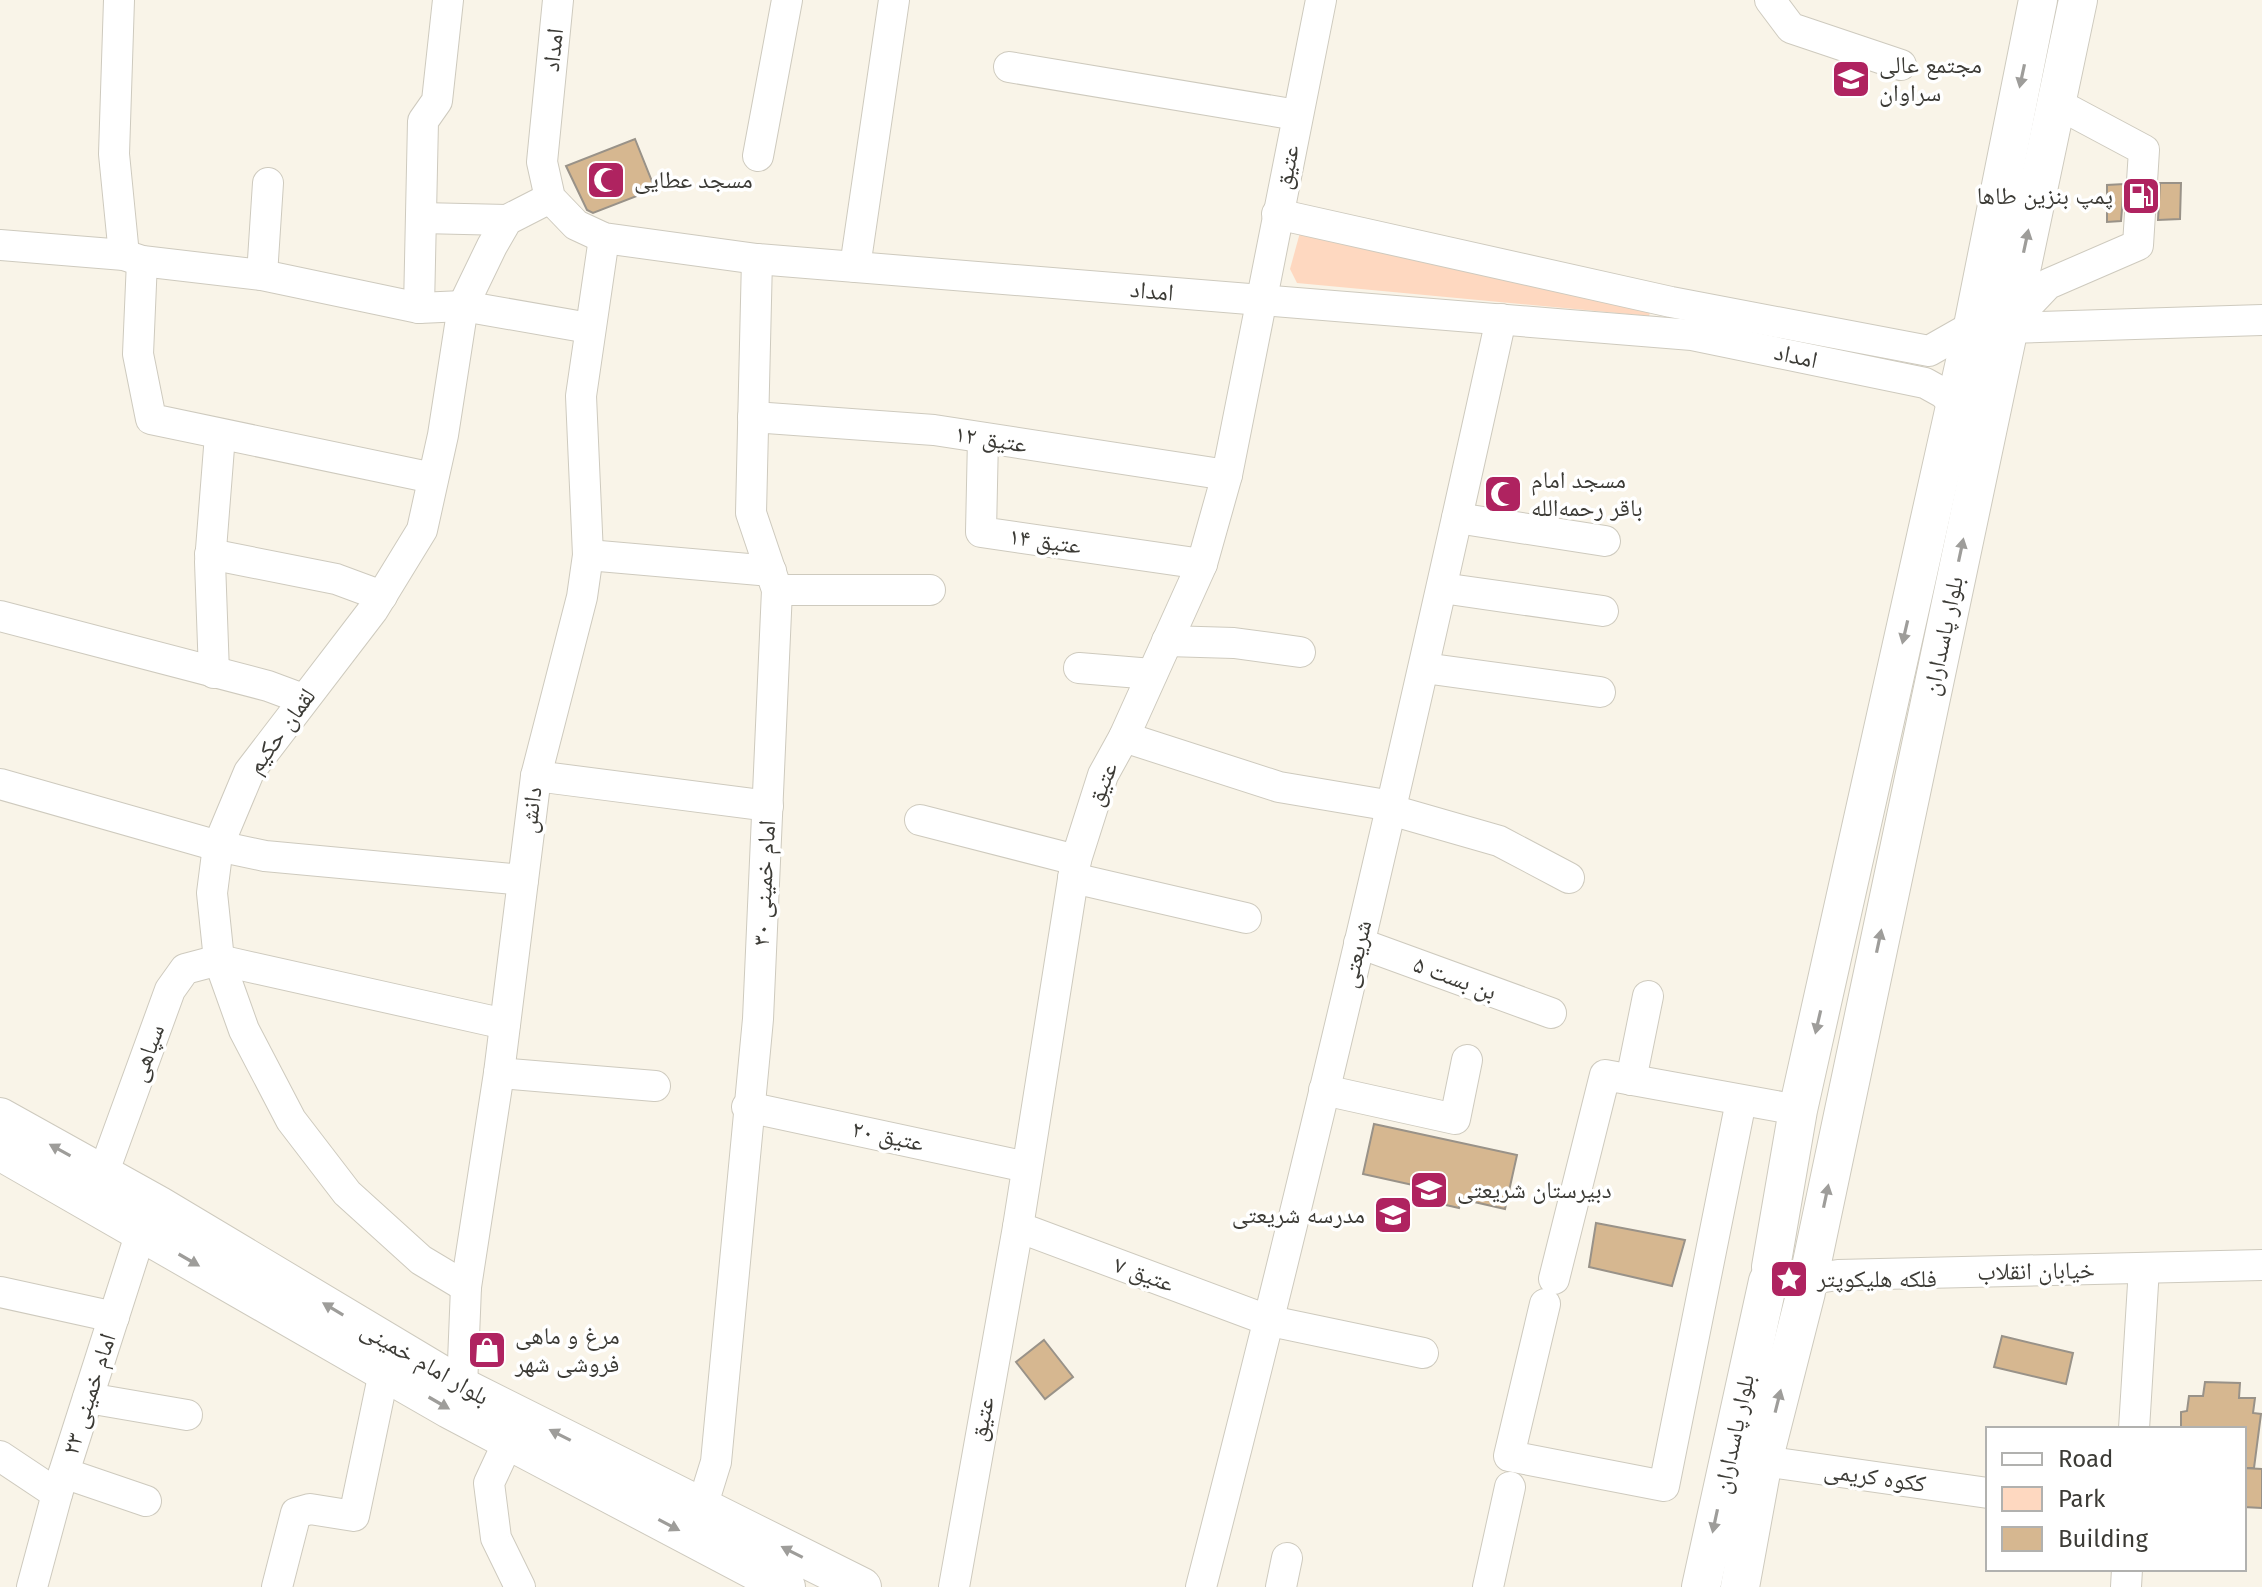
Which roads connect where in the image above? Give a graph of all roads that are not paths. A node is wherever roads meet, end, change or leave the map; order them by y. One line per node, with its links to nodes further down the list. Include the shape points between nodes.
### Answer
1 (119, 0): 22 (street, via 114,154)
2 (448, 0): 18 (street, via 437,101 423,121)
3 (556, 0): 16 (street, امداد, via 542,162)
4 (787, 0): 14 (street)
5 (894, 0): 24 (street)
6 (1321, 0): 13 (street, عتیق)
7 (1770, 0): 10 (street, via 1791,28)
8 (2038, 0): 32 (main road, بلوار پاسداران, one-way to 32)
9 (2078, 0): 12 (main road, بلوار پاسداران)
10 (1901, 65)
11 (1009, 67): 13 (street)
12 (2056, 103): 32 (main road, بلوار پاسداران, one-way to 12); 32 (street, via 2144,150 2138,245 2048,284)
13 (1297, 115): 17 (street, عتیق)
14 (758, 156)
15 (268, 183): 25 (street)
16 (550, 198): 19 (street); 20 (street, امداد, via 576,225)
17 (1277, 214): 26 (street, عتیق); 27 (street, امداد)
18 (421, 218): 19 (street); 29 (street)
19 (507, 220): 28 (street, لقمان حکیم)
20 (604, 238): 23 (street, امداد); 33 (street, دانش)
21 (0, 245): 22 (street)
22 (133, 258): 25 (street); 37 (street, via 138,354 151,419)
23 (757, 259): 24 (street, امداد); 36 (street, امام خمینی ۳۰)
24 (855, 267): 26 (street, امداد)
25 (262, 275): 29 (street)
26 (1262, 300): 30 (street, امداد); 39 (street, عتیق)
27 (1671, 302): 32 (street, امداد, via 1929,351); 34 (street)
28 (463, 306): 29 (street); 33 (street); 40 (street, لقمان حکیم)
29 (419, 308)
30 (1501, 319): 34 (street, امداد); 41 (street, شریعتی)
31 (2262, 320): 32 (street, امداد)
32 (1990, 327): 35 (main road, بلوار پاسداران); 93 (main road, بلوار پاسداران, one-way to 32)
33 (589, 328): 44 (street, دانش, via 581,396)
34 (1665, 333): 35 (street, امداد, via 1925,383)
35 (1955, 405): 83 (main road, بلوار پاسداران, one-way to 83)
36 (753, 417): 38 (street, عتیق ۱۲); 46 (street, امام خمینی ۳۰, via 751,513)
37 (220, 435): 40 (street); 43 (street)
38 (983, 438): 39 (street, عتیق ۱۲); 45 (street, عتیق ۱۴, via 981,532)
39 (1227, 475): 45 (street, عتیق)
40 (433, 478): 49 (street, لقمان حکیم, via 422,530)
41 (1457, 518): 42 (street); 47 (street, شریعتی)
42 (1605, 541)
43 (210, 554): 49 (street, via 336,579); 56 (street)
44 (588, 555): 46 (street); 61 (street, دانش)
45 (1202, 564): 52 (street, عتیق)
46 (774, 581): 48 (street); 63 (street, امام خمینی ۳۰)
47 (1442, 588): 50 (street); 55 (street, شریعتی)
48 (930, 590)
49 (382, 596): 59 (street, لقمان حکیم)
50 (1603, 611)
51 (0, 616): 56 (street)
52 (1167, 641): 53 (street); 57 (street, عتیق)
53 (1300, 652)
54 (1079, 668): 57 (street)
55 (1424, 668): 58 (street); 64 (street, شریعتی)
56 (214, 673): 59 (street)
57 (1152, 674): 60 (street, عتیق)
58 (1600, 692)
59 (303, 699): 66 (street, لقمان حکیم, via 249,772)
60 (1124, 737): 64 (street, via 1279,787); 67 (street, عتیق, via 1103,775)
61 (536, 776): 63 (street); 69 (street, دانش)
62 (0, 784): 66 (street)
63 (768, 806): 82 (street, امام خمینی ۳۰, via 758,1019)
64 (1391, 808): 68 (street, via 1499,841); 71 (street, شریعتی)
65 (920, 820): 67 (street)
66 (218, 846): 69 (street, via 265,856); 72 (street, لقمان حکیم, via 212,893)
67 (1074, 869): 70 (street); 86 (street, عتیق)
68 (1569, 878)
69 (523, 880): 75 (street, دانش)
70 (1246, 918)
71 (1359, 943): 74 (street, بن بست ۵); 80 (street, شریعتی)
72 (219, 960): 75 (street); 87 (street, سپاهی, via 185,969 170,990); 94 (street, لقمان حکیم, via 244,1030 300,1132 347,1193 421,1260)
73 (1648, 996): 78 (street)
74 (1551, 1013)
75 (505, 1024): 77 (street, دانش)
76 (1467, 1060): 80 (street, via 1455,1119)
77 (499, 1073): 79 (street); 94 (street, دانش)
78 (1631, 1080): 81 (street); 81 (street, via 1605,1075 1509,1456 1664,1486)
79 (655, 1086)
80 (1324, 1090): 97 (street, شریعتی)
81 (1741, 1101): 83 (street)
82 (747, 1107): 86 (street, عتیق ۲۰); 111 (street, امام خمینی ۳۰, via 716,1462)
83 (1798, 1110): 92 (main road, بلوار پاسداران)
84 (0, 1117): 87 (main road, بلوار امام خمینی, one-way to 84)
85 (0, 1151): 88 (main road, بلوار امام خمینی)
86 (1027, 1167): 89 (street, عتیق)
87 (103, 1174): 88 (main road, بلوار امام خمینی)
88 (150, 1218): 96 (street, امام خمینی ۲۳); 99 (main road, بلوار امام خمینی, one-way to 99); 100 (main road, بلوار امام خمینی, one-way to 88)
89 (1018, 1227): 97 (street, عتیق ۷); 117 (street, عتیق)
90 (2262, 1265): 91 (street, خیابان انقلاب)
91 (2144, 1268): 93 (street, خیابان انقلاب, via 1838,1275); 103 (street)
92 (1770, 1274): 93 (main road, via 1782,1259 1796,1258); 120 (main road, بلوار پاسداران, one-way to 120)
93 (1809, 1281): 106 (main road, بلوار پاسداران, one-way to 93)
94 (466, 1287): 100 (street, دانش)
95 (0, 1292): 96 (street)
96 (114, 1317): 101 (street, امام خمینی ۲۳)
97 (1270, 1321): 98 (street, عتیق ۷); 118 (street, شریعتی)
98 (1423, 1353)
99 (384, 1372): 104 (main road, بلوار امام خمینی, one-way to 104); 113 (street, via 354,1516 310,1509 296,1513)
100 (462, 1387): 111 (main road, بلوار امام خمینی, one-way to 100)
101 (88, 1398): 102 (street); 107 (street, امام خمینی ۲۳)
102 (187, 1415)
103 (2134, 1427)
104 (509, 1440): 114 (street, via 489,1483 496,1538); 115 (main road, بلوار امام خمینی, one-way to 115)
105 (0, 1456): 107 (street)
106 (1763, 1461): 109 (street, ککوه کریمی); 121 (main road, بلوار پاسداران)
107 (61, 1484): 110 (street); 112 (street, امام خمینی ۲۳)
108 (1510, 1487): 119 (street)
109 (1986, 1493)
110 (146, 1501)
111 (702, 1507): 116 (main road, بلوار امام خمینی, one-way to 111)
112 (32, 1587)
113 (277, 1587)
114 (520, 1587)
115 (786, 1587)
116 (862, 1587)
117 (954, 1587)
118 (1201, 1587)
119 (1488, 1587)
120 (1701, 1587)
121 (1740, 1587)

